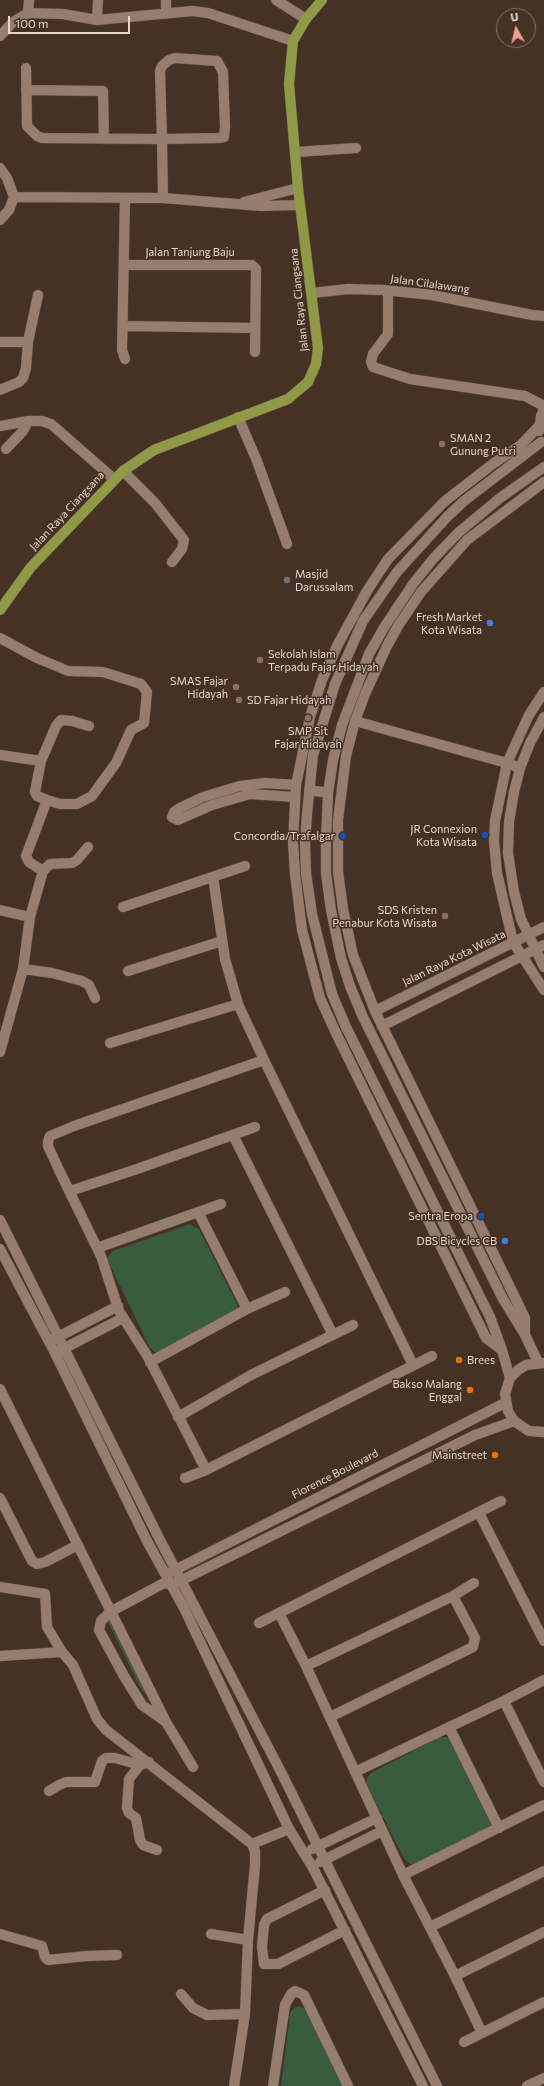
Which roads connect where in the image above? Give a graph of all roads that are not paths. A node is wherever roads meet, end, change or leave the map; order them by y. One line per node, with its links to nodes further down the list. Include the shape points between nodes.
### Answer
1 (29, 0): 6 (street)
2 (98, 0): 9 (street)
3 (166, 0): 7 (street)
4 (276, 0): 8 (street)
5 (322, 0): 8 (main road, Jalan Raya Ciangsana)
6 (28, 13): 9 (street, via 63,14); 10 (street)
7 (166, 14): 9 (street); 11 (street, via 192,11 208,13)
8 (306, 19): 11 (main road, Jalan Raya Ciangsana)
9 (97, 20)
10 (1, 32)
11 (293, 41): 17 (main road, Jalan Raya Ciangsana, via 289,84)
12 (26, 68): 13 (street)
13 (26, 90): 14 (street, via 27,126 37,136); 14 (street, via 103,91)
14 (104, 139): 15 (street)
15 (162, 139): 15 (street, via 162,66 175,58 217,61 223,72 224,137); 22 (street)
16 (356, 148): 17 (street)
17 (296, 152): 19 (main road, Jalan Raya Ciangsana)
18 (0, 168): 20 (street)
19 (298, 188): 23 (street); 24 (main road, Jalan Raya Ciangsana)
20 (14, 197): 21 (street); 25 (street, via 9,210)
21 (125, 198): 22 (street); 26 (street)
22 (162, 198): 23 (street)
23 (238, 204): 24 (street)
24 (300, 205): 28 (main road, Jalan Raya Ciangsana)
25 (0, 220)
26 (124, 265): 31 (street); 32 (street, Jalan Tanjung Baju, via 248,264 255,267)
27 (388, 291): 28 (street, Jalan Cilalawang, via 348,289); 30 (street, Jalan Cilalawang, via 432,295); 38 (street, via 388,334 373,354 373,367 410,379 525,396)
28 (312, 293): 40 (main road, Jalan Raya Ciangsana, via 318,348 316,364 308,382 288,399)
29 (38, 295): 34 (street)
30 (544, 316)
31 (124, 326): 32 (street); 36 (street, via 122,350)
32 (255, 328): 35 (street)
33 (0, 342): 34 (street)
34 (28, 342): 37 (street, via 23,378)
35 (255, 352)
36 (125, 359)
37 (0, 390)
38 (544, 406)
39 (544, 409): 43 (street)
40 (238, 417): 47 (main road, Jalan Raya Ciangsana, via 154,450); 50 (street)
41 (28, 421): 42 (street); 45 (street, via 23,431); 48 (street, via 51,424)
42 (0, 426)
43 (538, 426): 44 (street); 58 (street, via 521,445 445,501 388,559 337,646)
44 (542, 445): 60 (street, via 464,501 397,572 364,621 335,684)
45 (6, 449)
46 (544, 467): 55 (street, via 476,517 433,559 413,584)
47 (123, 471): 48 (main road, Jalan Raya Ciangsana); 51 (street, via 155,503 184,540 182,550)
48 (114, 479): 52 (main road, Jalan Raya Ciangsana, via 31,567)
49 (544, 482): 54 (street, via 468,540 421,592)
50 (287, 544)
51 (172, 562)
52 (0, 610)
53 (0, 638): 71 (street, via 68,671 103,672 141,684 147,692 144,723 131,730 116,763 92,796 77,804 60,804)
54 (387, 646): 55 (street); 61 (street)
55 (369, 654): 57 (street)
56 (544, 692): 65 (street, via 529,715)
57 (352, 695): 61 (street); 69 (street, via 333,760)
58 (310, 717): 60 (street); 67 (street)
59 (544, 717): 66 (street)
60 (322, 721): 68 (street)
61 (355, 721): 65 (street); 74 (street, via 340,787)
62 (89, 726): 64 (street, via 61,720)
63 (0, 755): 64 (street)
64 (41, 761): 71 (street, via 35,792 37,796)
65 (507, 763): 66 (street); 86 (street, via 495,821 494,841 497,873)
66 (520, 768): 84 (street, via 509,822 508,853 514,892)
67 (296, 786): 70 (street); 70 (street, via 265,783 240,786 203,797 180,808 172,817 178,820 250,794)
68 (309, 790): 69 (street); 80 (street, via 305,843)
69 (328, 793): 72 (street)
70 (295, 797): 83 (street, via 293,842)
71 (47, 800): 76 (street, via 26,856 29,862)
72 (326, 840): 74 (street); 118 (street, via 326,873 331,910 350,986 503,1299)
73 (88, 847): 76 (street, via 72,863 50,864)
74 (338, 855): 95 (street, via 348,937)
75 (245, 866): 77 (street)
76 (43, 871): 81 (street)
77 (213, 877): 78 (street); 85 (street)
78 (123, 907)
79 (0, 910): 81 (street)
80 (312, 914): 83 (street); 100 (street, via 332,994)
81 (30, 917): 90 (street)
82 (544, 927): 84 (street, Jalan Raya Kota Wisata)
83 (302, 930): 98 (street, via 320,998)
84 (528, 935): 86 (street, Jalan Raya Kota Wisata); 87 (street)
85 (222, 941): 91 (street); 94 (street)
86 (513, 942): 88 (street); 95 (street, Jalan Raya Kota Wisata)
87 (539, 947): 88 (street); 89 (street)
88 (520, 956): 92 (street); 96 (street)
89 (544, 967)
90 (23, 969): 93 (street, via 82,981 89,985); 99 (street)
91 (128, 971)
92 (544, 990)
93 (95, 998)
94 (238, 1004): 97 (street); 101 (street)
95 (375, 1011): 96 (street)
96 (382, 1026): 118 (street, via 517,1300 525,1318)
97 (110, 1042)
98 (344, 1048): 100 (street); 122 (street, via 486,1338)
99 (0, 1052)
100 (361, 1056): 122 (street, via 453,1238 490,1317)
101 (264, 1060): 104 (street, via 50,1136 48,1146); 127 (street)
102 (255, 1127): 103 (street)
103 (233, 1135): 104 (street); 117 (street)
104 (70, 1191): 109 (street)
105 (221, 1204): 106 (street)
106 (198, 1212): 109 (street); 114 (street)
107 (0, 1220): 108 (street)
108 (10, 1240): 110 (street); 111 (street)
109 (97, 1248): 113 (street)
110 (15, 1251): 111 (street); 119 (street)
111 (1, 1253): 120 (street)
112 (285, 1292): 114 (street)
113 (118, 1306): 115 (street); 119 (street)
114 (247, 1309): 125 (street)
115 (123, 1318): 121 (street); 125 (street)
116 (353, 1325): 117 (street)
117 (333, 1335): 131 (street, via 251,1375)
118 (525, 1335): 126 (street)
119 (58, 1336): 120 (street); 121 (street)
120 (48, 1342): 123 (street)
121 (64, 1348): 123 (street); 140 (street)
122 (502, 1350): 128 (street)
123 (55, 1353): 140 (street, via 147,1541)
124 (432, 1356): 127 (street)
125 (150, 1362): 131 (street)
126 (541, 1362): 128 (street, via 526,1365)
127 (413, 1366): 134 (street)
128 (510, 1378): 130 (street)
129 (0, 1389): 139 (street)
130 (505, 1402): 132 (street); 140 (street, Florence Boulevard)
131 (178, 1418): 134 (street)
132 (514, 1421): 133 (street, via 529,1431); 140 (street, via 475,1435)
133 (543, 1434)
134 (206, 1470): 135 (street)
135 (185, 1478)
136 (0, 1498): 139 (street, via 32,1561 36,1564)
137 (501, 1501): 138 (street)
138 (479, 1513): 145 (street); 147 (street)
139 (78, 1545): 144 (street)
140 (172, 1578): 144 (street); 164 (street); 167 (street)
141 (474, 1584): 143 (street)
142 (0, 1586): 148 (street, via 45,1594 47,1627)
143 (453, 1596): 150 (street); 153 (street, via 475,1638 473,1646)
144 (110, 1612): 154 (street); 154 (street, via 101,1621 99,1630 142,1705)
145 (279, 1613): 146 (street); 150 (street)
146 (259, 1623)
147 (544, 1641)
148 (62, 1652): 149 (street); 156 (street, via 73,1665 97,1719 106,1730)
149 (0, 1656)
150 (306, 1666): 153 (street)
151 (544, 1680): 152 (street)
152 (504, 1701): 155 (street); 159 (street)
153 (330, 1717): 158 (street)
154 (166, 1722): 157 (street)
155 (450, 1727): 158 (street); 163 (street)
156 (145, 1763): 160 (street, via 106,1758 102,1761 95,1782 66,1782); 166 (street); 168 (street, via 129,1779 127,1808 136,1818 143,1845)
157 (193, 1767)
158 (355, 1772): 162 (street)
159 (544, 1782)
160 (49, 1791)
161 (544, 1805): 163 (street)
162 (377, 1818): 165 (street); 167 (street)
163 (499, 1828): 173 (street)
164 (289, 1829): 166 (street); 169 (street)
165 (382, 1831): 170 (street); 173 (street)
166 (252, 1844): 180 (street, via 255,1865)
167 (318, 1846): 169 (street); 170 (street)
168 (157, 1850)
169 (304, 1852): 171 (street)
170 (324, 1859): 171 (street); 193 (street)
171 (312, 1866): 174 (street)
172 (544, 1871): 175 (street)
173 (403, 1875): 175 (street)
174 (325, 1890): 176 (street); 176 (street, via 267,1919 262,1947 264,1964 278,1964)
175 (430, 1927): 182 (street)
176 (345, 1930): 192 (street)
177 (544, 1932): 182 (street)
178 (0, 1934): 181 (street, via 42,1946 48,1960)
179 (211, 1934): 180 (street)
180 (248, 1940): 185 (street)
181 (117, 1955)
182 (455, 1976): 186 (street)
183 (181, 1994): 185 (street, via 193,2008 207,2015)
184 (544, 2002): 186 (street)
185 (245, 2014): 189 (street)
186 (482, 2033): 187 (street)
187 (464, 2042)
188 (544, 2078): 194 (street)
189 (234, 2086)
190 (273, 2086): 191 (street, via 285,2005 295,1991 304,1995)
191 (348, 2086)
192 (423, 2086)
193 (437, 2086)
194 (528, 2086)

